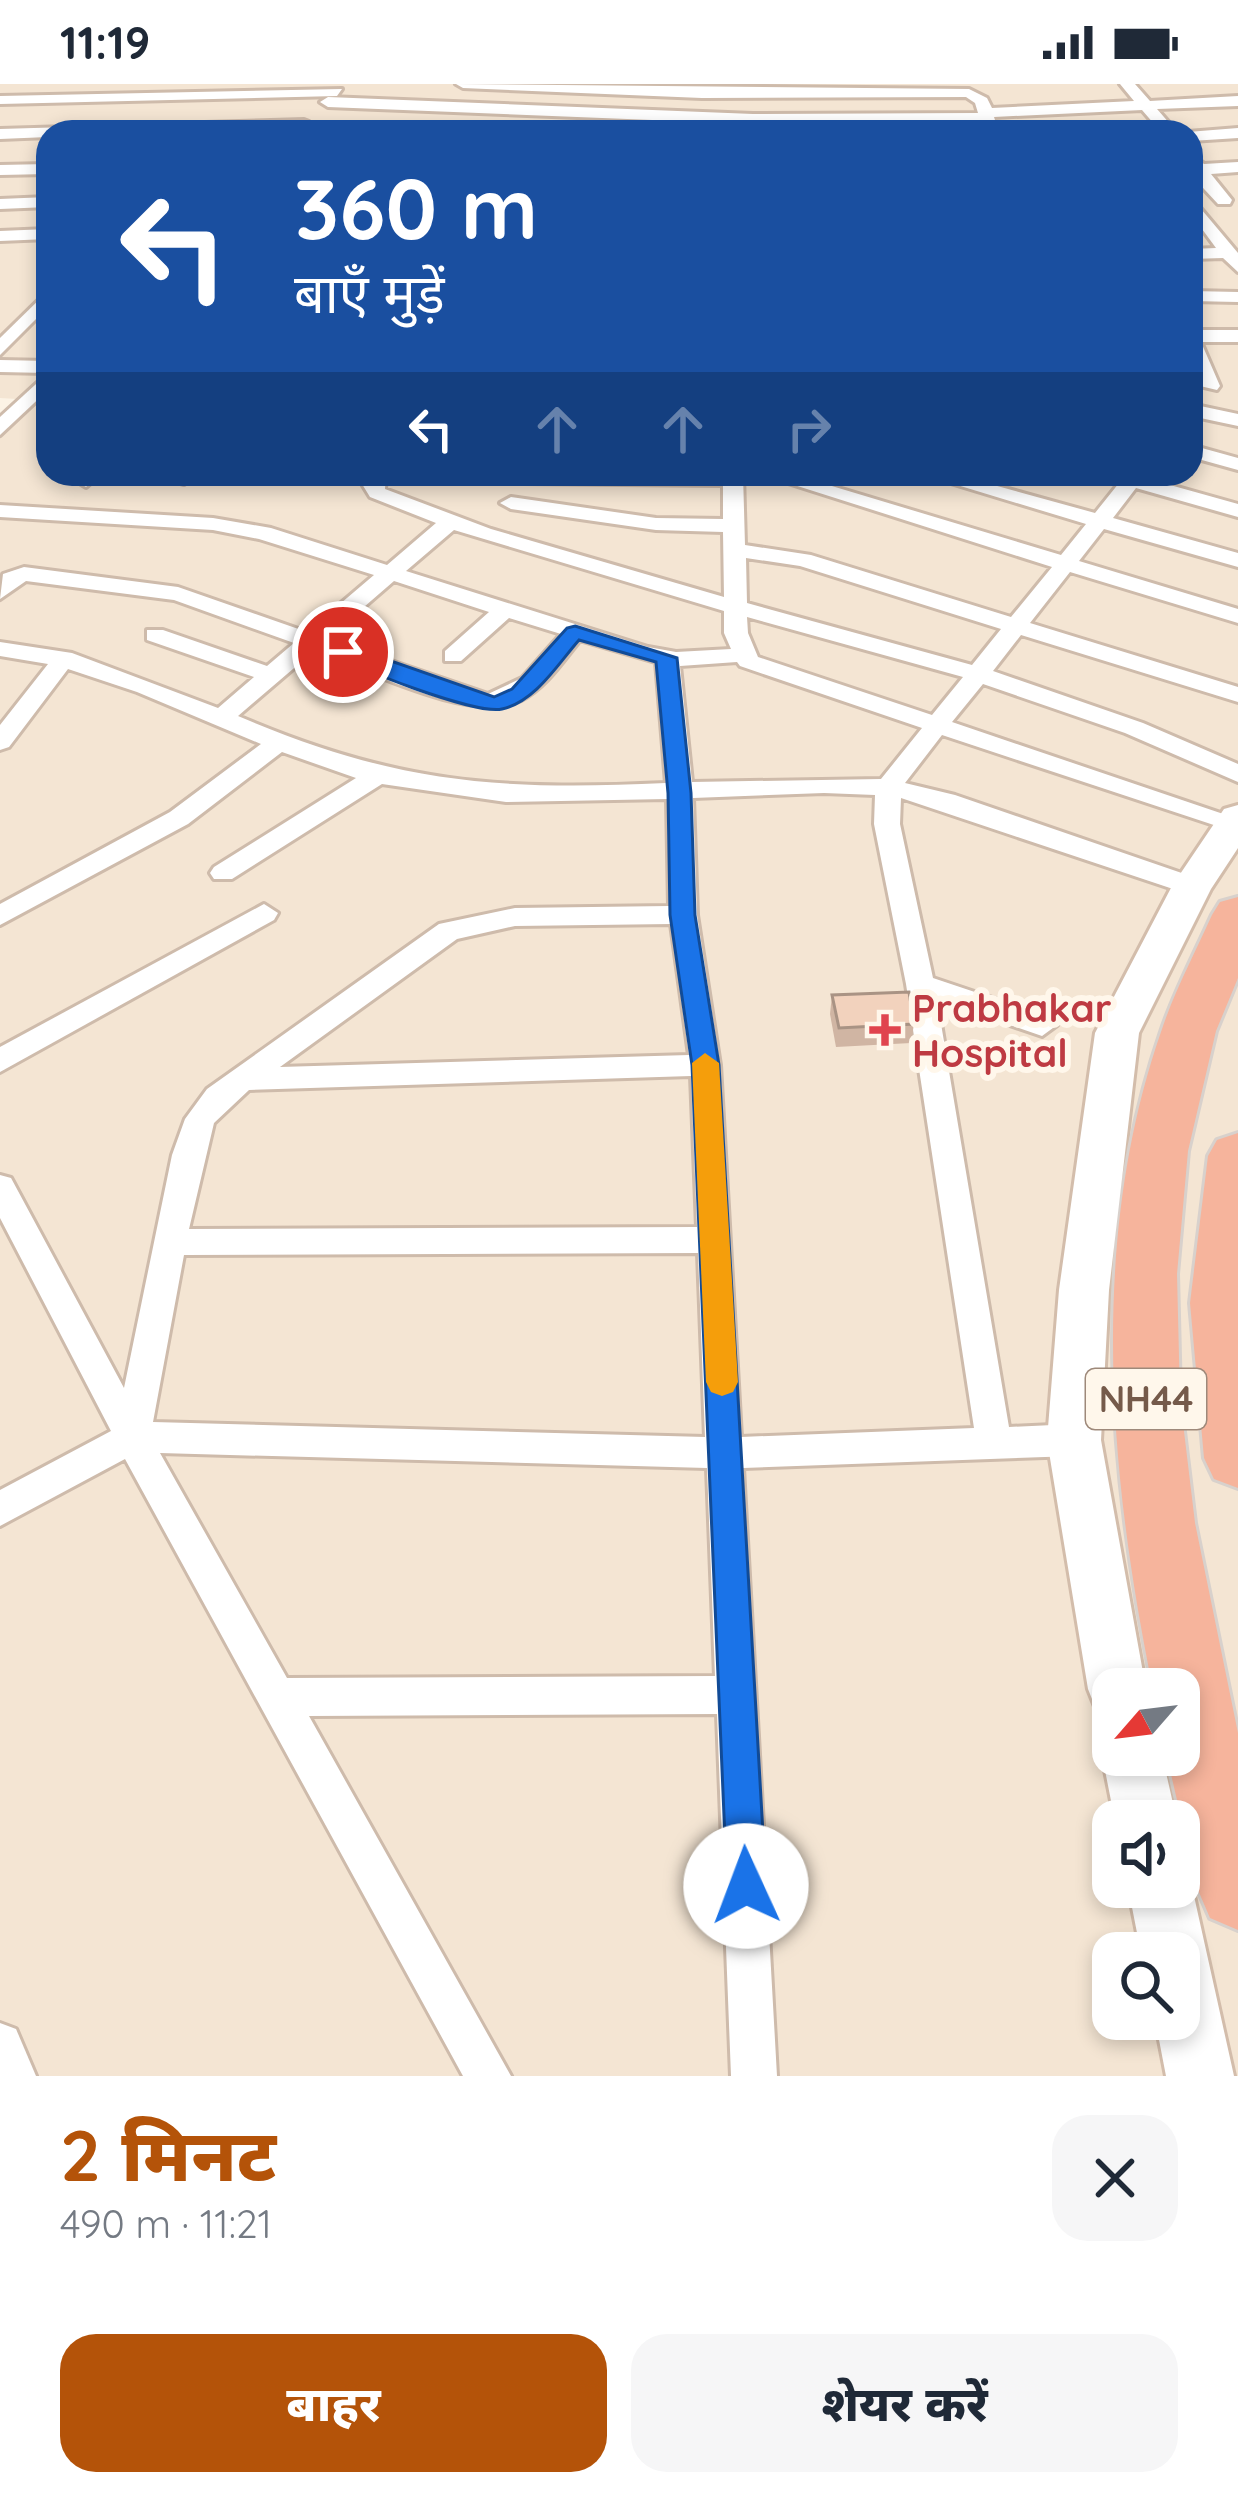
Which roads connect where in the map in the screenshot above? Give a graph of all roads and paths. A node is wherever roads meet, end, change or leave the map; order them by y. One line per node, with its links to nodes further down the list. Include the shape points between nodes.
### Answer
1 (463, 84): 3 (street)
2 (1127, 84): 9 (street)
3 (542, 86): 5 (street, via 702,94); 10 (street)
4 (193, 89): 6 (street); 7 (street)
5 (981, 90): 13 (street)
6 (336, 93): 10 (street); 11 (street)
7 (0, 100)
8 (1238, 101): 9 (street)
9 (1147, 106): 14 (street); 15 (street)
10 (534, 111): 12 (street)
11 (310, 120)
12 (666, 120)
13 (988, 120)
14 (999, 120)
15 (1158, 120)
16 (36, 133): 17 (street)
17 (0, 134)
18 (1238, 134): 19 (street)
19 (1203, 135)
20 (1203, 166): 21 (street)
21 (1238, 167)
22 (36, 169): 23 (street)
23 (0, 170)
24 (1203, 175): 25 (street)
25 (1231, 200)
26 (36, 202): 27 (street)
27 (0, 204)
28 (1203, 218): 29 (street)
29 (1210, 228): 30 (street); 34 (street)
30 (1234, 229)
31 (36, 234): 32 (street)
32 (0, 236)
33 (1203, 256): 34 (street)
34 (1234, 260)
35 (1203, 296): 36 (street)
36 (1238, 297)
37 (36, 309): 40 (street)
38 (1238, 336): 39 (street)
39 (1203, 337)
40 (0, 349)
41 (0, 366): 42 (street)
42 (36, 368)
43 (1203, 386): 44 (street)
44 (1238, 386)
45 (36, 400): 48 (street)
46 (1203, 413): 47 (street)
47 (1238, 420)
48 (0, 429)
49 (1203, 454): 50 (street)
50 (1238, 464)
51 (373, 486): 60 (street)
52 (733, 486): 62 (street)
53 (810, 486): 64 (street)
54 (976, 486): 61 (street)
55 (1121, 486): 61 (street)
56 (1158, 486): 59 (street)
57 (512, 503): 62 (street)
58 (0, 511): 65 (street, via 237,528)
59 (1238, 511)
60 (452, 520): 65 (street); 67 (street)
61 (1103, 520): 63 (street); 64 (street)
62 (735, 538): 67 (street); 70 (street)
63 (1238, 560)
64 (1067, 563): 69 (street); 70 (street)
65 (391, 572): 68 (street); 73 (street)
66 (0, 592): 73 (street, via 16,576 34,573 156,590)
67 (737, 607): 75 (street); 79 (street)
68 (503, 610): 71 (street); 76 (street)
69 (1238, 616)
70 (1018, 625): 79 (street); 81 (street)
71 (575, 632): 73 (street, via 520,694 497,704); 78 (street)
72 (155, 635): 80 (street)
73 (311, 640): 80 (street)
74 (0, 649): 77 (street)
75 (742, 655): 78 (street); 83 (street)
76 (453, 656)
77 (64, 658): 82 (street); 84 (street)
78 (667, 658): 89 (street)
79 (980, 674): 83 (street); 86 (street)
80 (270, 675): 82 (street)
81 (1238, 694)
82 (220, 718): 85 (street)
83 (940, 727): 88 (street); 90 (street)
84 (0, 742)
85 (278, 743): 87 (street); 95 (street, via 130,848)
86 (1238, 774)
87 (377, 776): 89 (street, via 505,794); 91 (street)
88 (888, 787): 89 (street); 92 (street); 96 (street, via 887,824)
89 (680, 793): 94 (street)
90 (1236, 822): 92 (street)
91 (223, 873)
92 (1215, 900): 106 (street, via 1117,1033); 114 (highway, NH44, via 1197,1001 1169,1090 1142,1305 1145,1386 1182,1648)
93 (264, 913): 98 (street)
94 (683, 915): 99 (street); 100 (street, via 515,916 449,931)
95 (0, 916)
96 (920, 984): 97 (street); 107 (street)
97 (1042, 1025)
98 (0, 1061)
99 (705, 1065): 100 (street); 103 (street)
100 (241, 1078): 104 (street, via 200,1119)
101 (1238, 1156): 109 (highway, NH44, via 1222,1304)
102 (0, 1187): 105 (street)
103 (715, 1240): 104 (street); 108 (street)
104 (170, 1243): 105 (street)
105 (132, 1437): 108 (street); 110 (street); 113 (street)
106 (1074, 1440): 107 (street); 111 (street)
107 (994, 1443): 108 (street)
108 (726, 1453): 112 (street)
109 (1238, 1458)
110 (0, 1508)
111 (1113, 1668)
112 (739, 1695): 113 (street); 119 (street)
113 (276, 1697): 118 (street)
114 (1238, 1890)
115 (1192, 2040): 120 (street)
116 (0, 2045): 117 (street)
117 (13, 2076)
118 (488, 2076)
119 (754, 2076)
120 (1200, 2076)

